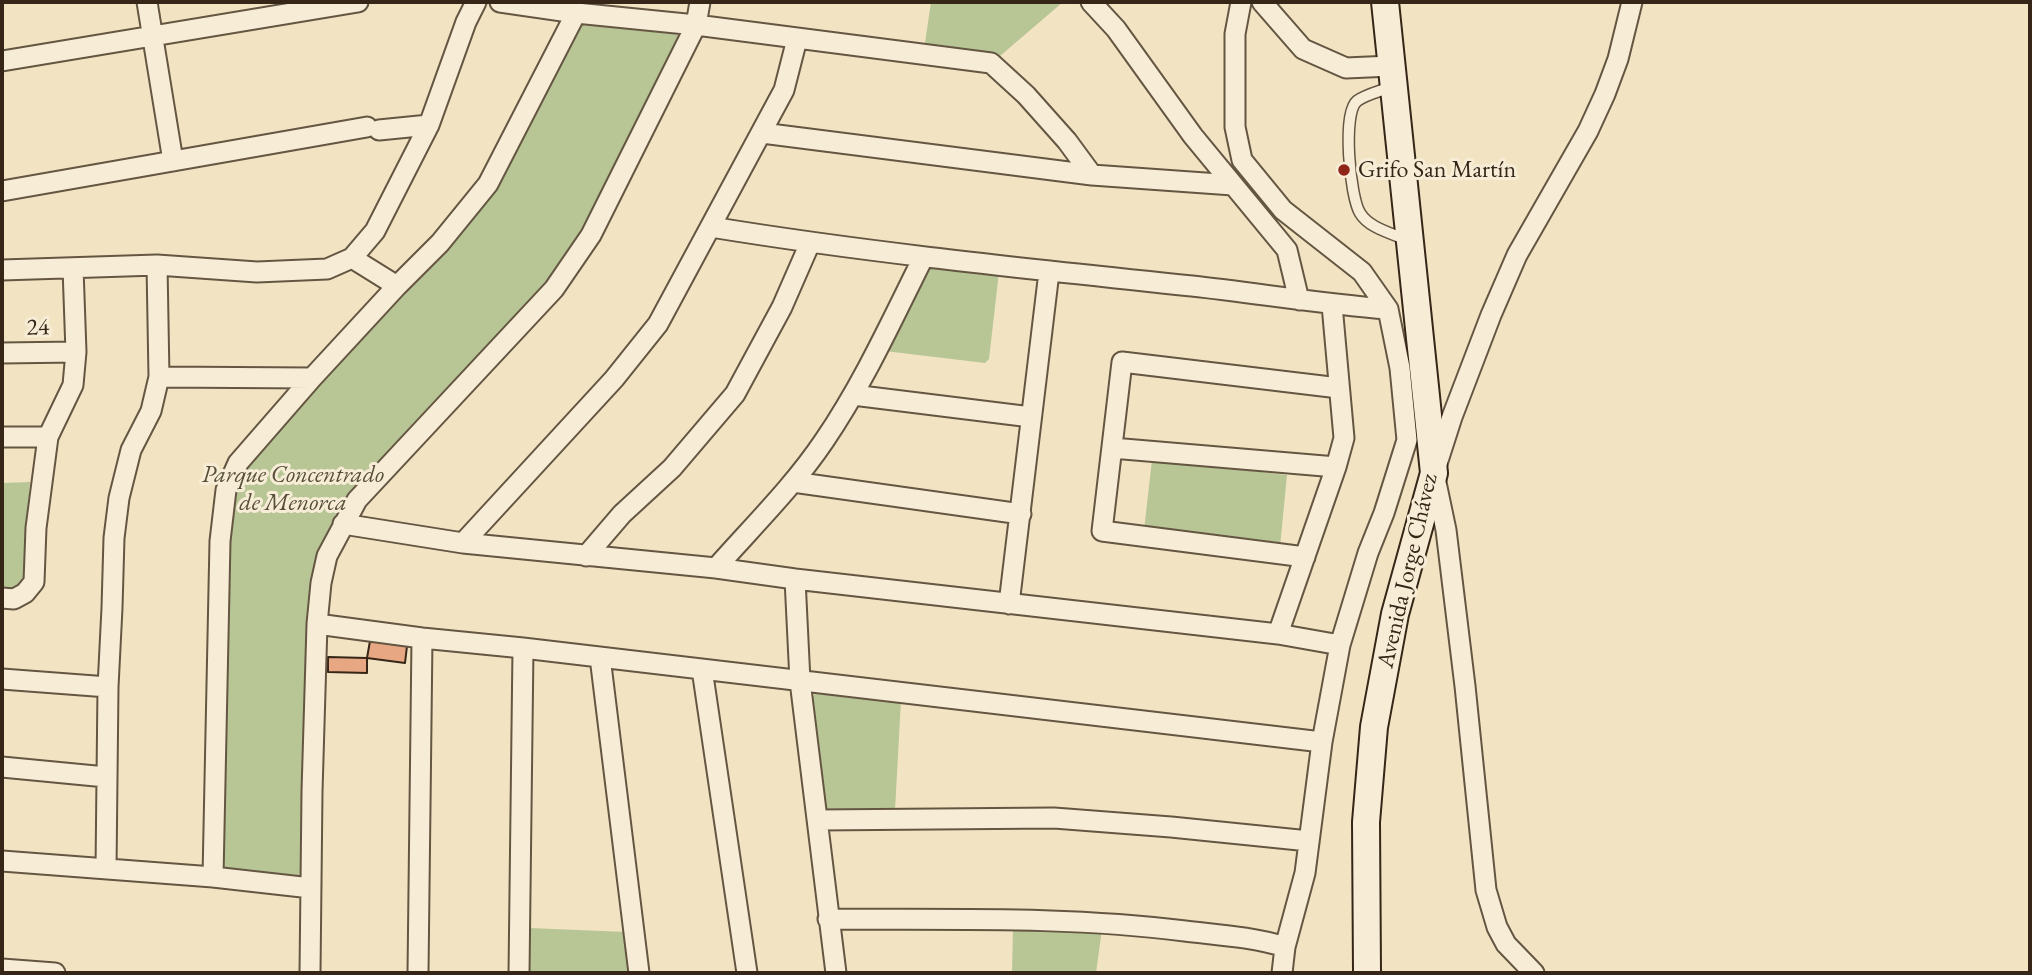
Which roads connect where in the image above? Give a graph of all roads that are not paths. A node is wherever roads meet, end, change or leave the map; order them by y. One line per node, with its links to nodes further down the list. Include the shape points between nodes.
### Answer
1 (147, 2): 13 (street)
2 (358, 2): 13 (street)
3 (475, 2): 17 (street)
4 (500, 2): 11 (street)
5 (700, 2): 12 (street)
6 (1091, 2): 23 (street)
7 (1241, 2): 37 (street, via 1235,34 1235,127 1242,160 1283,210 1362,272)
8 (1262, 2): 16 (street, via 1303,49 1346,68)
9 (1385, 2): 16 (main road, Avenida Jorge Chávez)
10 (1632, 2): 49 (street, via 1605,94 1517,255)
11 (576, 13): 12 (street); 34 (street, via 488,184)
12 (696, 25): 14 (street); 52 (street, via 591,235 554,289 357,500)
13 (153, 35): 15 (street); 20 (street)
14 (797, 39): 18 (street, via 784,90); 19 (street, via 990,64 1026,95)
15 (2, 61)
16 (1392, 76): 26 (main road, Avenida Jorge Chávez); 26 (lane, via 1352,108 1348,124 1354,199 1361,215 1374,226)
17 (429, 125): 20 (street, via 373,129); 28 (street, via 375,231)
18 (762, 133): 21 (street); 25 (street)
19 (1067, 141): 21 (street); 22 (street)
20 (173, 161): 24 (street)
21 (1047, 170): 22 (street)
22 (1092, 175): 23 (street)
23 (1233, 185): 35 (street, via 1287,250)
24 (2, 191)
25 (710, 227): 27 (street); 53 (street, via 658,324 614,379)
26 (1411, 242): 49 (main road, Avenida Jorge Chávez)
27 (810, 243): 29 (street); 54 (street, via 735,394 673,467 622,514)
28 (352, 258): 30 (street, via 327,269 269,272); 34 (street)
29 (923, 258): 33 (street); 43 (street)
30 (157, 265): 31 (street); 40 (street)
31 (73, 268): 32 (street); 38 (street)
32 (2, 270)
33 (1049, 272): 35 (street); 44 (street)
34 (397, 286): 41 (street)
35 (1299, 300): 36 (street)
36 (1332, 305): 37 (street); 42 (street)
37 (1388, 309): 63 (street, via 1407,440)
38 (76, 352): 39 (street, 24); 46 (street, via 74,385)
39 (2, 354)
40 (159, 377): 41 (street); 69 (street, via 151,411 131,450 119,498)
41 (312, 378): 77 (street, via 238,463 226,490 220,541)
42 (1339, 388): 47 (street, via 1122,362); 48 (street, via 1344,438)
43 (853, 395): 44 (street); 50 (street)
44 (1031, 418): 51 (street)
45 (2, 437): 46 (street)
46 (48, 437): 58 (street, via 34,582 13,599)
47 (1112, 448): 48 (street); 55 (street, via 1102,531)
48 (1336, 467): 55 (street)
49 (1434, 474): 90 (main road, Avenida Jorge Chávez, via 1395,614 1374,727 1366,822); 91 (street, via 1446,530 1486,890 1506,944)
50 (793, 482): 51 (street); 56 (street)
51 (1021, 514): 59 (street)
52 (343, 524): 53 (street); 60 (street, via 327,556)
53 (463, 543): 54 (street)
54 (586, 556): 56 (street)
55 (1304, 556): 61 (street)
56 (716, 568): 57 (street)
57 (795, 579): 59 (street); 68 (street)
58 (2, 598)
59 (1009, 604): 61 (street)
60 (317, 624): 62 (street); 78 (street)
61 (1278, 634): 63 (street)
62 (422, 638): 64 (street); 84 (street)
63 (1340, 645): 70 (street)
64 (523, 648): 65 (street); 85 (street)
65 (600, 657): 66 (street); 86 (street)
66 (702, 669): 68 (street); 87 (street)
67 (2, 679): 69 (street)
68 (800, 681): 70 (street); 73 (street)
69 (108, 687): 72 (street)
70 (1322, 742): 74 (street)
71 (2, 767): 72 (street)
72 (106, 777): 76 (street)
73 (818, 820): 74 (street, via 1054,818); 79 (street)
74 (1309, 841): 80 (street)
75 (2, 861): 76 (street)
76 (106, 869): 77 (street)
77 (213, 877): 78 (street)
78 (311, 888): 83 (street)
79 (828, 919): 80 (street, via 1137,925 1262,940); 88 (street)
80 (1285, 947): 89 (street)
81 (2, 969): 82 (street)
82 (55, 973)
83 (310, 973)
84 (418, 973)
85 (519, 973)
86 (639, 973)
87 (747, 973)
88 (836, 973)
89 (1282, 973)
90 (1367, 973)
91 (1534, 973)

